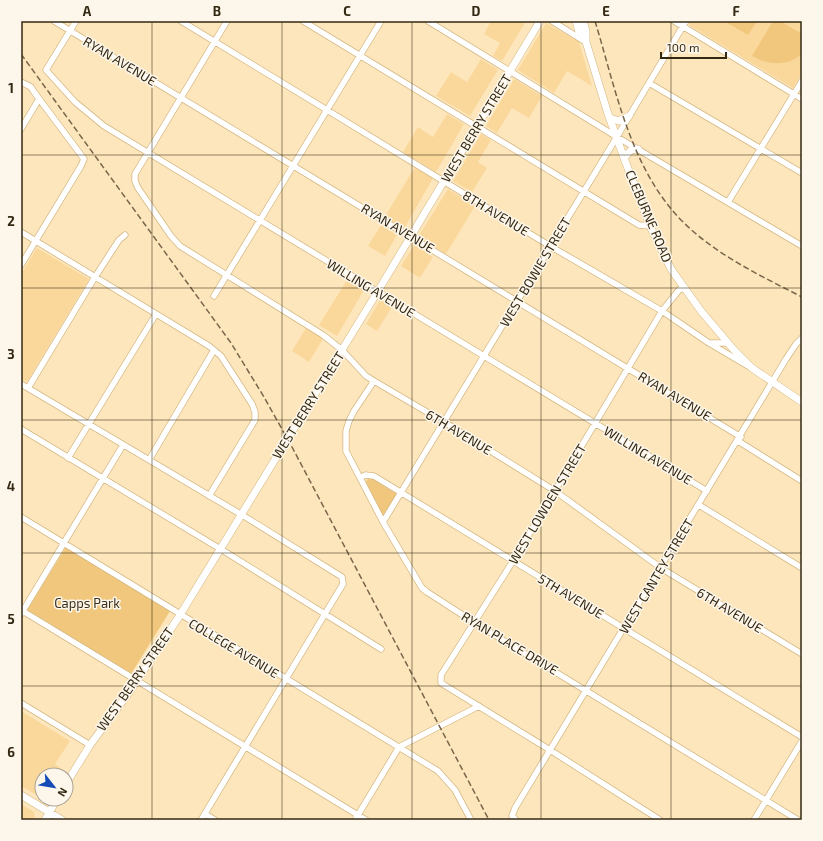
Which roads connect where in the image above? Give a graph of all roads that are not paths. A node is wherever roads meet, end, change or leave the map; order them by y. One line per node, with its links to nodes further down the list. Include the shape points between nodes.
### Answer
1 (54, 21): 14 (street, RYAN AVENUE)
2 (76, 21): 14 (street)
3 (181, 21): 15 (street, 8TH AVENUE)
4 (227, 21): 15 (street)
5 (303, 21): 17 (street)
6 (381, 21): 17 (street)
7 (428, 21): 18 (street)
8 (540, 21): 18 (main road, WEST BERRY STREET)
9 (552, 21): 16 (street)
10 (576, 21): 16 (main road, CLEBURNE ROAD, via 579,32)
11 (583, 21): 16 (main road, CLEBURNE ROAD)
12 (674, 21): 13 (street)
13 (684, 24): 21 (street, WEST BOWIE STREET); 22 (street)
14 (70, 30): 23 (street, RYAN AVENUE); 34 (street, WILLING AVENUE, via 46,70 88,114)
15 (215, 42): 23 (street); 26 (street, 8TH AVENUE)
16 (586, 42): 28 (main road, CLEBURNE ROAD)
17 (360, 56): 26 (street); 29 (street)
18 (510, 71): 29 (main road, WEST BERRY STREET); 31 (street)
19 (802, 81): 22 (street)
20 (21, 82): 24 (street, via 30,87)
21 (649, 83): 27 (street, WEST BOWIE STREET); 33 (street)
22 (794, 94): 25 (street); 33 (street)
23 (181, 98): 34 (street); 36 (street, RYAN AVENUE)
24 (39, 99): 30 (street); 46 (street, via 84,159)
25 (802, 99)
26 (327, 110): 36 (street); 38 (street, 8TH AVENUE)
27 (629, 116): 28 (main road, via 619,121); 31 (street, WEST BOWIE STREET)
28 (610, 118): 31 (main road, CLEBURNE ROAD)
29 (477, 127): 38 (main road, WEST BERRY STREET); 39 (street)
30 (21, 129)
31 (617, 137): 32 (street); 35 (main road, CLEBURNE ROAD); 39 (street, WEST BOWIE STREET)
32 (638, 149): 35 (main road, via 631,150); 40 (street)
33 (761, 149): 37 (street); 40 (street)
34 (148, 153): 41 (street, WILLING AVENUE); 50 (street, 6TH AVENUE, via 135,174 138,188 180,246)
35 (624, 158): 42 (main road, CLEBURNE ROAD)
36 (294, 166): 41 (street); 45 (street, RYAN AVENUE)
37 (802, 173)
38 (444, 182): 45 (main road, WEST BERRY STREET); 47 (street, 8TH AVENUE)
39 (584, 192): 42 (street, via 640,224); 47 (street, WEST BOWIE STREET)
40 (728, 202): 48 (street)
41 (260, 221): 50 (street); 53 (street, WILLING AVENUE)
42 (650, 226): 52 (main road, CLEBURNE ROAD)
43 (21, 232): 46 (street)
44 (125, 235): 51 (street)
45 (411, 236): 53 (main road, WEST BERRY STREET); 55 (street, RYAN AVENUE)
46 (35, 241): 49 (street); 51 (street)
47 (550, 246): 55 (street, WEST BOWIE STREET); 56 (street, 8TH AVENUE)
48 (802, 246)
49 (21, 265)
50 (228, 274): 54 (street); 62 (street, 6TH AVENUE)
51 (95, 277): 57 (street); 69 (street)
52 (683, 288): 56 (street, WEST LOWDEN STREET); 60 (main road, CLEBURNE ROAD)
53 (378, 291): 62 (main road, WEST BERRY STREET); 63 (street, WILLING AVENUE)
54 (214, 296)
55 (517, 301): 63 (street, WEST BOWIE STREET); 64 (street, RYAN AVENUE)
56 (662, 312): 59 (street, 8TH AVENUE); 64 (street, WEST LOWDEN STREET)
57 (156, 314): 61 (street); 73 (street)
58 (802, 338): 67 (street, WEST CANTEY STREET)
59 (709, 343): 60 (street); 65 (street, 8TH AVENUE)
60 (728, 343): 65 (main road, CLEBURNE ROAD)
61 (214, 350): 78 (street); 85 (street, via 221,356 252,404 255,420)
62 (342, 350): 66 (street, 6TH AVENUE); 87 (main road, WEST BERRY STREET)
63 (484, 356): 71 (street, WEST BOWIE STREET); 72 (street, WILLING AVENUE)
64 (628, 368): 72 (street, WEST LOWDEN STREET); 75 (street, RYAN AVENUE)
65 (752, 368): 67 (main road, 8TH AVENUE)
66 (374, 381): 71 (street, 6TH AVENUE); 80 (street, RYAN PLACE DRIVE, via 354,411 346,430 346,451)
67 (773, 383): 70 (main road, 8TH AVENUE); 75 (street, WEST CANTEY STREET)
68 (21, 384): 69 (street)
69 (28, 388): 73 (street)
70 (802, 402)
71 (444, 422): 82 (street, 6TH AVENUE); 84 (street, WEST BOWIE STREET)
72 (595, 423): 82 (street, WEST LOWDEN STREET); 83 (street, WILLING AVENUE)
73 (89, 424): 76 (street); 77 (street)
74 (21, 429): 77 (street)
75 (739, 439): 81 (street, RYAN AVENUE); 83 (street, WEST CANTEY STREET)
76 (123, 445): 78 (street); 79 (street)
77 (68, 458): 79 (street)
78 (148, 460): 85 (street)
79 (102, 478): 90 (street); 91 (street)
80 (360, 478): 84 (street, 5TH AVENUE, via 365,475 374,476); 89 (street, RYAN PLACE DRIVE)
81 (802, 481)
82 (555, 491): 92 (street, WEST LOWDEN STREET); 93 (street, 6TH AVENUE)
83 (708, 491): 86 (street, WEST CANTEY STREET)
84 (401, 493): 89 (street, WEST BOWIE STREET); 92 (street, 5TH AVENUE)
85 (209, 496): 87 (street)
86 (699, 505): 93 (street, WEST CANTEY STREET); 94 (street)
87 (241, 515): 91 (main road, WEST BERRY STREET); 96 (street, via 342,577 344,584)
88 (21, 517): 90 (street, COLLEGE AVENUE)
89 (383, 522): 98 (street, RYAN PLACE DRIVE, via 422,588)
90 (64, 543): 95 (street); 97 (street, COLLEGE AVENUE)
91 (220, 549): 96 (street); 97 (main road, WEST BERRY STREET)
92 (513, 561): 98 (street, WEST LOWDEN STREET); 99 (street, 5TH AVENUE)
93 (661, 568): 99 (street, WEST CANTEY STREET); 101 (street, 6TH AVENUE)
94 (802, 568)
95 (22, 612): 103 (street)
96 (325, 614): 100 (street); 102 (street)
97 (180, 615): 102 (street, COLLEGE AVENUE); 103 (main road, WEST BERRY STREET)
98 (475, 623): 104 (street, RYAN PLACE DRIVE); 106 (street, WEST LOWDEN STREET, via 441,675 441,683)
99 (624, 628): 104 (street, WEST CANTEY STREET); 107 (street, 5TH AVENUE)
100 (382, 649)
101 (802, 654)
102 (286, 679): 110 (street); 111 (street, COLLEGE AVENUE)
103 (136, 681): 109 (main road, WEST BERRY STREET); 110 (street)
104 (586, 690): 112 (street, WEST CANTEY STREET); 115 (street, RYAN PLACE DRIVE)
105 (21, 703): 109 (street)
106 (478, 706): 111 (street); 112 (street)
107 (802, 737)
108 (802, 741): 115 (street)
109 (90, 745): 113 (main road, WEST BERRY STREET)
110 (246, 746): 118 (street); 119 (street)
111 (399, 747): 119 (street); 126 (street, COLLEGE AVENUE, via 438,771 446,779)
112 (550, 750): 120 (street, WEST CANTEY STREET, via 515,808); 127 (street)
113 (74, 771)
114 (21, 795): 117 (main road)
115 (766, 800): 128 (street); 129 (street, RYAN PLACE DRIVE)
116 (52, 807): 117 (main road)
117 (49, 812): 121 (main road); 122 (main road)
118 (204, 814): 123 (street); 124 (street)
119 (356, 818): 125 (street)
120 (514, 818)
121 (45, 820)
122 (62, 820)
123 (201, 820)
124 (215, 820)
125 (366, 820)
126 (471, 820)
127 (659, 820)
128 (754, 820)
129 (798, 820)

